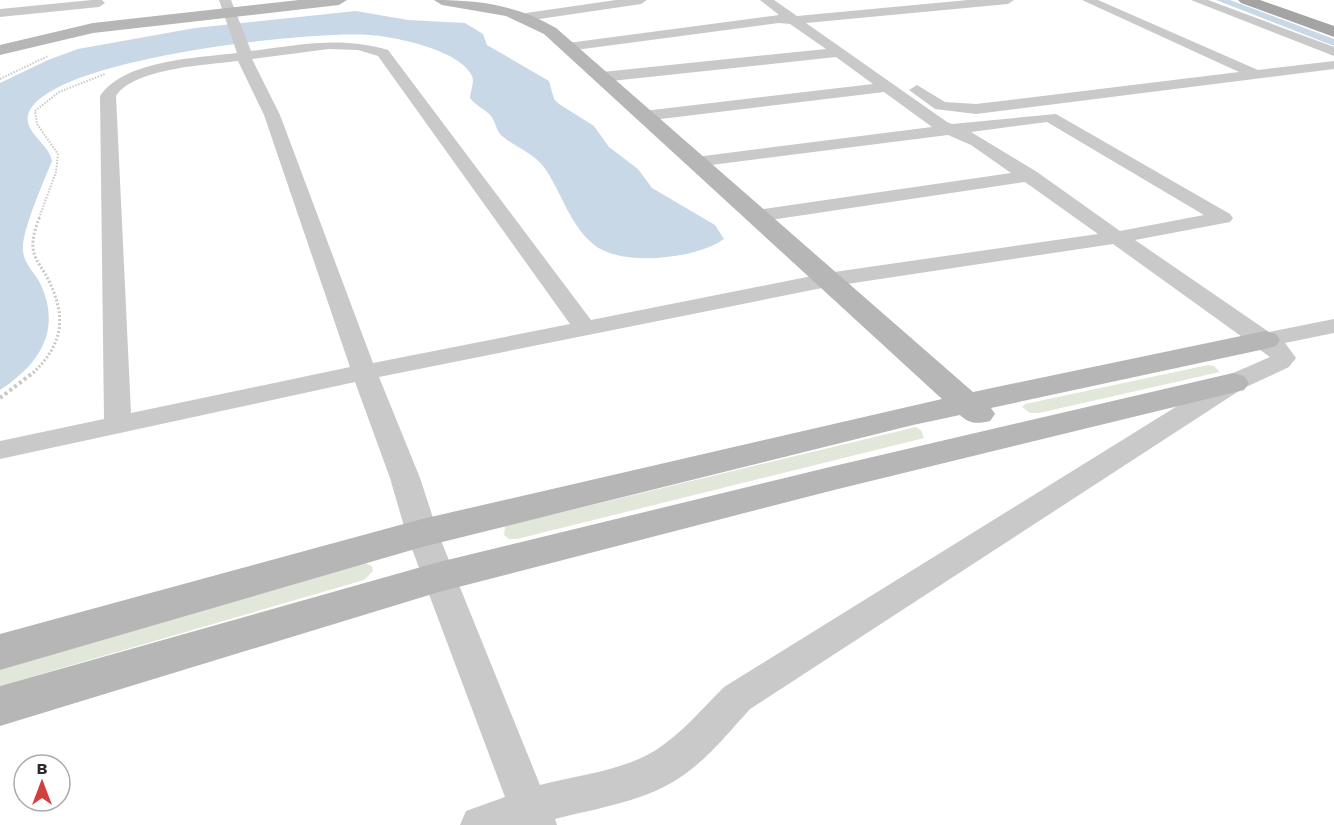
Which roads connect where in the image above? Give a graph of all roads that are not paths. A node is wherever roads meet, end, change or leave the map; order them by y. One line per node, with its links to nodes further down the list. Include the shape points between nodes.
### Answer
1 (339, 0): 13 (street)
2 (442, 0): 16 (street, via 487,6)
3 (641, 0): 10 (street)
4 (766, 0): 15 (street)
5 (945, 0): 12 (street)
6 (1088, 0): 25 (street)
7 (1197, 0): 22 (street)
8 (1246, 0): 18 (main road)
9 (99, 1): 14 (street); 17 (street)
10 (616, 1): 16 (street)
11 (994, 1): 12 (street)
12 (897, 5): 15 (street)
13 (228, 6): 17 (street); 23 (street)
14 (0, 13)
15 (796, 15): 19 (street); 21 (street); 25 (street, via 940,106 976,109)
16 (526, 17): 19 (street)
17 (100, 27): 20 (street)
18 (1334, 32)
19 (568, 47): 26 (street)
20 (0, 50)
21 (841, 52): 26 (street); 27 (street)
22 (1334, 52)
23 (243, 56): 36 (street, via 328,45 359,46 383,53); 38 (street, via 272,115); 41 (street, via 147,71 120,82 108,96)
24 (1334, 65): 25 (street)
25 (1257, 75)
26 (602, 78): 28 (street)
27 (888, 87): 28 (street); 29 (street, via 941,126)
28 (644, 116): 30 (street)
29 (955, 129): 30 (street); 31 (street); 33 (street, via 1050,117 1223,218)
30 (696, 162): 32 (street)
31 (1030, 176): 32 (street); 33 (street)
32 (757, 216): 34 (street)
33 (1119, 237): 34 (street); 37 (street)
34 (827, 280): 36 (street); 40 (street)
35 (1334, 326): 37 (street)
36 (585, 327): 38 (street)
37 (1265, 340): 39 (street, via 1283,358); 40 (street)
38 (364, 372): 41 (street); 44 (street)
39 (1233, 383): 42 (street); 48 (street, via 737,699 669,763)
40 (967, 402): 42 (street); 44 (street)
41 (118, 424): 43 (street)
42 (1002, 439): 45 (street)
43 (0, 450)
44 (422, 533): 45 (street); 46 (street)
45 (440, 577): 47 (street); 48 (street)
46 (0, 652)
47 (0, 706)
48 (532, 816): 49 (street)
49 (481, 825)

